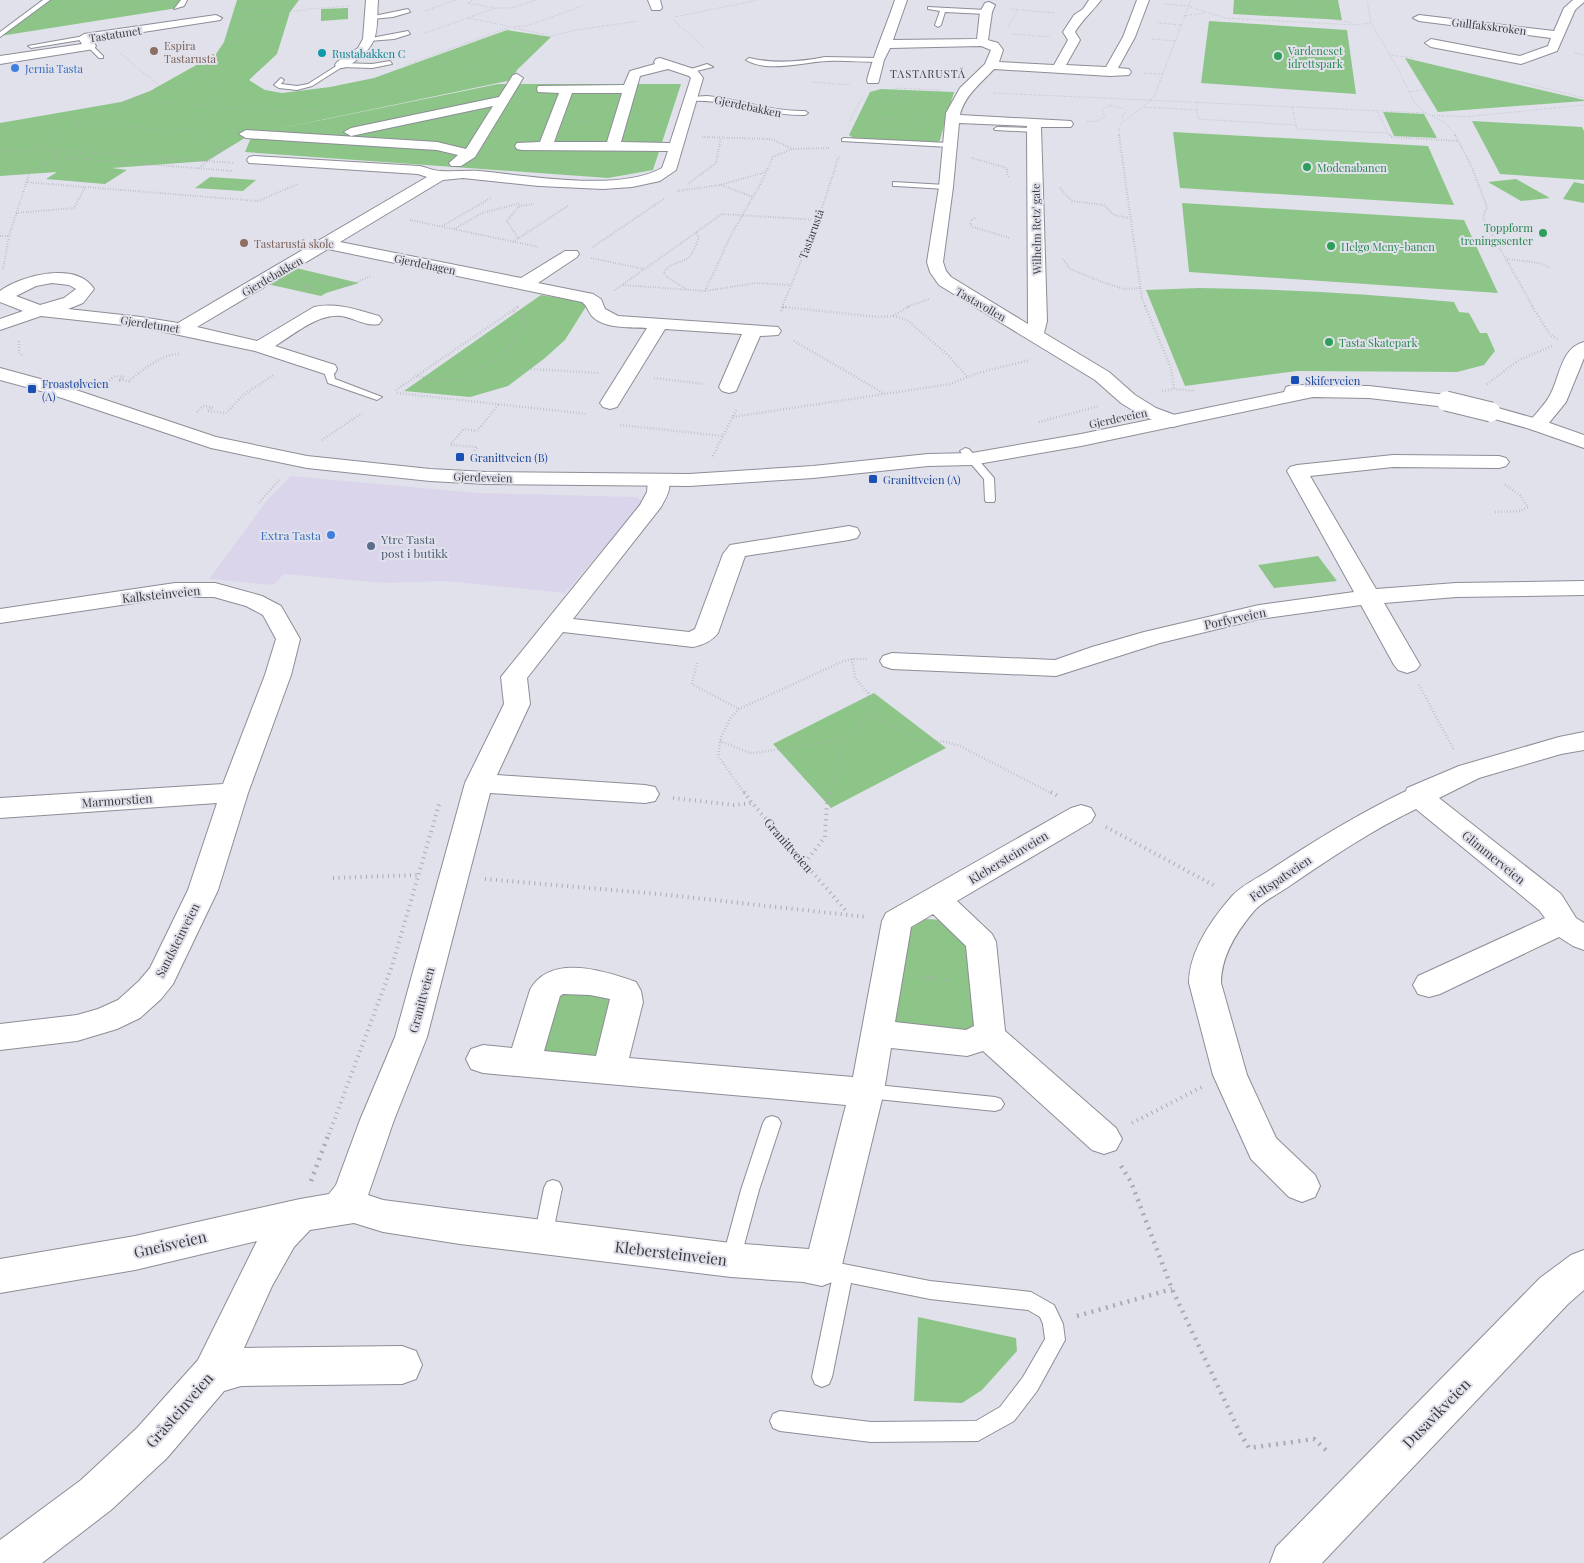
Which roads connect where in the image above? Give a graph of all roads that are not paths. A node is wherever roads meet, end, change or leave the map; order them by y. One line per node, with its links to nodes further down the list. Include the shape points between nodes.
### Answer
1 (47, 0): 18 (lane)
2 (184, 0): 9 (lane)
3 (901, 0): 23 (street)
4 (1095, 0): 34 (street, via 1078,17 1070,32 1074,40)
5 (1144, 0): 36 (street)
6 (1559, 0): 7 (street, Gullfakskroken)
7 (1577, 1): 19 (street, Gullfakskroken, via 1561,17)
8 (372, 7): 13 (lane, via 392,15); 20 (street)
9 (176, 8)
10 (930, 8): 12 (lane)
11 (988, 8): 12 (lane); 22 (street)
12 (943, 10): 16 (lane)
13 (408, 11)
14 (216, 18): 21 (street, Tastatunet)
15 (1420, 18): 19 (street, Gullfakskroken)
16 (938, 24)
17 (408, 33): 20 (lane)
18 (0, 34)
19 (1559, 35): 24 (street, Gullfakskroken, via 1553,48 1521,60)
20 (369, 39): 31 (street, via 363,50)
21 (87, 42): 25 (lane); 26 (lane); 27 (street, Tastatunet)
22 (982, 42): 23 (street); 32 (street, via 996,48)
23 (886, 44): 29 (street)
24 (1431, 44)
25 (31, 46)
26 (101, 57)
27 (0, 60)
28 (749, 60): 29 (lane, via 796,64 825,59)
29 (878, 60): 40 (street)
30 (390, 64): 31 (lane)
31 (341, 65): 39 (lane, via 306,86 277,85)
32 (992, 65): 34 (street); 47 (street, Tastavollen, via 965,91)
33 (710, 67): 35 (lane)
34 (1058, 69): 36 (street)
35 (688, 71): 43 (street, via 663,63 634,74); 44 (street, Gjerdebakken, via 697,78)
36 (1110, 72): 37 (street)
37 (1126, 72)
38 (517, 78): 45 (street, Gjerdebakken)
39 (281, 80)
40 (871, 84)
41 (543, 88): 42 (street)
42 (567, 89): 43 (street); 57 (street)
43 (628, 94): 58 (street)
44 (691, 99): 46 (lane, Gjerdebakken, via 727,99 778,113); 54 (street, Gjerdebakken)
45 (504, 100): 53 (street, via 339,135); 59 (street, Gjerdebakken)
46 (805, 113)
47 (952, 118): 49 (street); 55 (street, Tastavollen)
48 (1066, 124): 49 (street)
49 (1034, 126): 50 (lane); 74 (street, Wilhelm Retz' gate, via 1038,321)
50 (997, 128)
51 (246, 134): 53 (street)
52 (845, 137): 55 (lane)
53 (332, 140): 59 (street, via 437,146); 61 (street)
54 (676, 142): 58 (street); 62 (street, Gjerdebakken, via 667,173 634,184)
55 (949, 145): 64 (street, Tastavollen)
56 (522, 146): 57 (street)
57 (548, 146): 58 (street)
58 (613, 146)
59 (470, 154): 62 (street, Gjerdebakken)
60 (254, 160): 61 (street, Gjerdebakken)
61 (302, 163): 62 (street, Gjerdebakken, via 419,170)
62 (434, 174): 65 (street, Gjerdebakken)
63 (896, 184): 64 (lane)
64 (946, 186): 74 (street, Tastavollen, via 935,262 938,272 955,289)
65 (327, 244): 67 (street, Gjerdehagen); 72 (street, Gjerdebakken)
66 (575, 255): 67 (street)
67 (531, 287): 70 (street, Gjerdehagen, via 587,298 596,303 602,316 616,321)
68 (39, 311): 71 (street); 72 (street, Gjerdetunet); 73 (street)
69 (373, 320): 75 (street, via 344,311 320,310)
70 (659, 324): 82 (street, Gjerdehagen, via 763,331); 84 (street)
71 (0, 325)
72 (181, 329): 75 (street, Gjerdetunet)
73 (0, 334)
74 (1035, 335): 80 (street, Tastavollen)
75 (260, 347): 78 (street, Gjerdetunet)
76 (1584, 348): 87 (street, via 1569,366 1562,392)
77 (0, 362): 81 (street, Gjerdeveien)
78 (328, 369): 83 (lane, via 331,381)
79 (0, 374): 81 (street, Gjerdeveien)
80 (1102, 376): 85 (street, Tastavollen, via 1152,393); 86 (street, Tastavollen)
81 (48, 387): 91 (street, Gjerdeveien, via 211,442 307,462 486,478)
82 (729, 387)
83 (377, 396)
84 (610, 403)
85 (1173, 405): 86 (street, Gjerdeveien); 87 (street, Gjerdeveien, bridge, via 1279,391 1369,392 1446,402); 89 (street, Gjerdeveien, via 1065,443)
86 (1149, 412): 89 (street, Gjerdeveien)
87 (1537, 425): 88 (street, Gjerdeveien)
88 (1584, 442)
89 (969, 455): 91 (street, Gjerdeveien, via 813,472); 92 (lane, via 990,478)
90 (1499, 462): 95 (street, via 1393,461 1297,471)
91 (659, 480): 97 (street, Granittveien, via 658,492 650,506)
92 (990, 500)
93 (849, 533): 97 (street, via 738,550 706,633 693,640)
94 (1584, 588): 95 (street, Porfyrveien, via 1456,590)
95 (1368, 597): 98 (street, Porfyrveien, via 1217,620 1056,668); 99 (street)
96 (0, 616): 102 (street, Kalksteinveien, via 175,590 216,590 254,600 273,611 288,639)
97 (555, 624): 101 (street, Granittveien, via 514,677 517,704)
98 (892, 661)
99 (1407, 665)
100 (1584, 741): 104 (street, Feltspatveien, via 1469,772)
101 (479, 783): 103 (street, via 600,795); 122 (street, Granittveien, via 411,1037 351,1192)
102 (234, 793): 105 (street, Marmorstien); 112 (street, Sandsteinveien, via 203,890 162,975 150,990 129,1008 106,1020 76,1028)
103 (645, 794)
104 (1417, 795): 108 (street, Glimmerveien, via 1550,902); 120 (street, Feltspatveien, via 1324,848 1244,902 1213,946 1205,972 1205,983 1230,1075 1263,1148)
105 (0, 808)
106 (1081, 815): 107 (street, Klebersteinveien)
107 (936, 899): 110 (street, Klebersteinveien, via 897,921); 111 (street, via 981,942 990,1026)
108 (1573, 932): 109 (street, Glimmerveien, via 1545,930)
109 (1429, 986)
110 (878, 1033): 111 (street, via 960,1043 977,1041); 116 (street)
111 (988, 1035): 119 (street)
112 (0, 1037)
113 (483, 1059): 114 (street)
114 (524, 1063): 115 (street); 115 (street, via 546,990 554,982 573,980 609,984 624,991 628,1002)
115 (609, 1070): 116 (street)
116 (867, 1092): 117 (lane); 127 (street)
117 (995, 1104)
118 (772, 1123): 125 (lane)
119 (1104, 1139)
120 (1302, 1186)
121 (554, 1188): 124 (lane)
122 (340, 1209): 123 (street, Gneisveien); 124 (street, Klebersteinveien, via 354,1207 383,1216)
123 (300, 1215): 128 (street, Gneisveien, via 135,1253); 130 (street, Gråsteinveien, via 276,1243)
124 (543, 1237): 125 (street, Klebersteinveien)
125 (731, 1260): 127 (street, Klebersteinveien, via 803,1265)
126 (1584, 1267): 134 (street, Dusavikveien, via 1554,1291)
127 (832, 1271): 131 (lane); 132 (lane, via 930,1290 1031,1300 1047,1311 1055,1340 1008,1414 978,1431 871,1432)
128 (0, 1276)
129 (402, 1365): 130 (street, via 240,1367)
130 (212, 1374): 133 (street, Gråsteinveien, via 152,1444 96,1494)
131 (822, 1377)
132 (780, 1421)
133 (6, 1563)
134 (1292, 1563)

